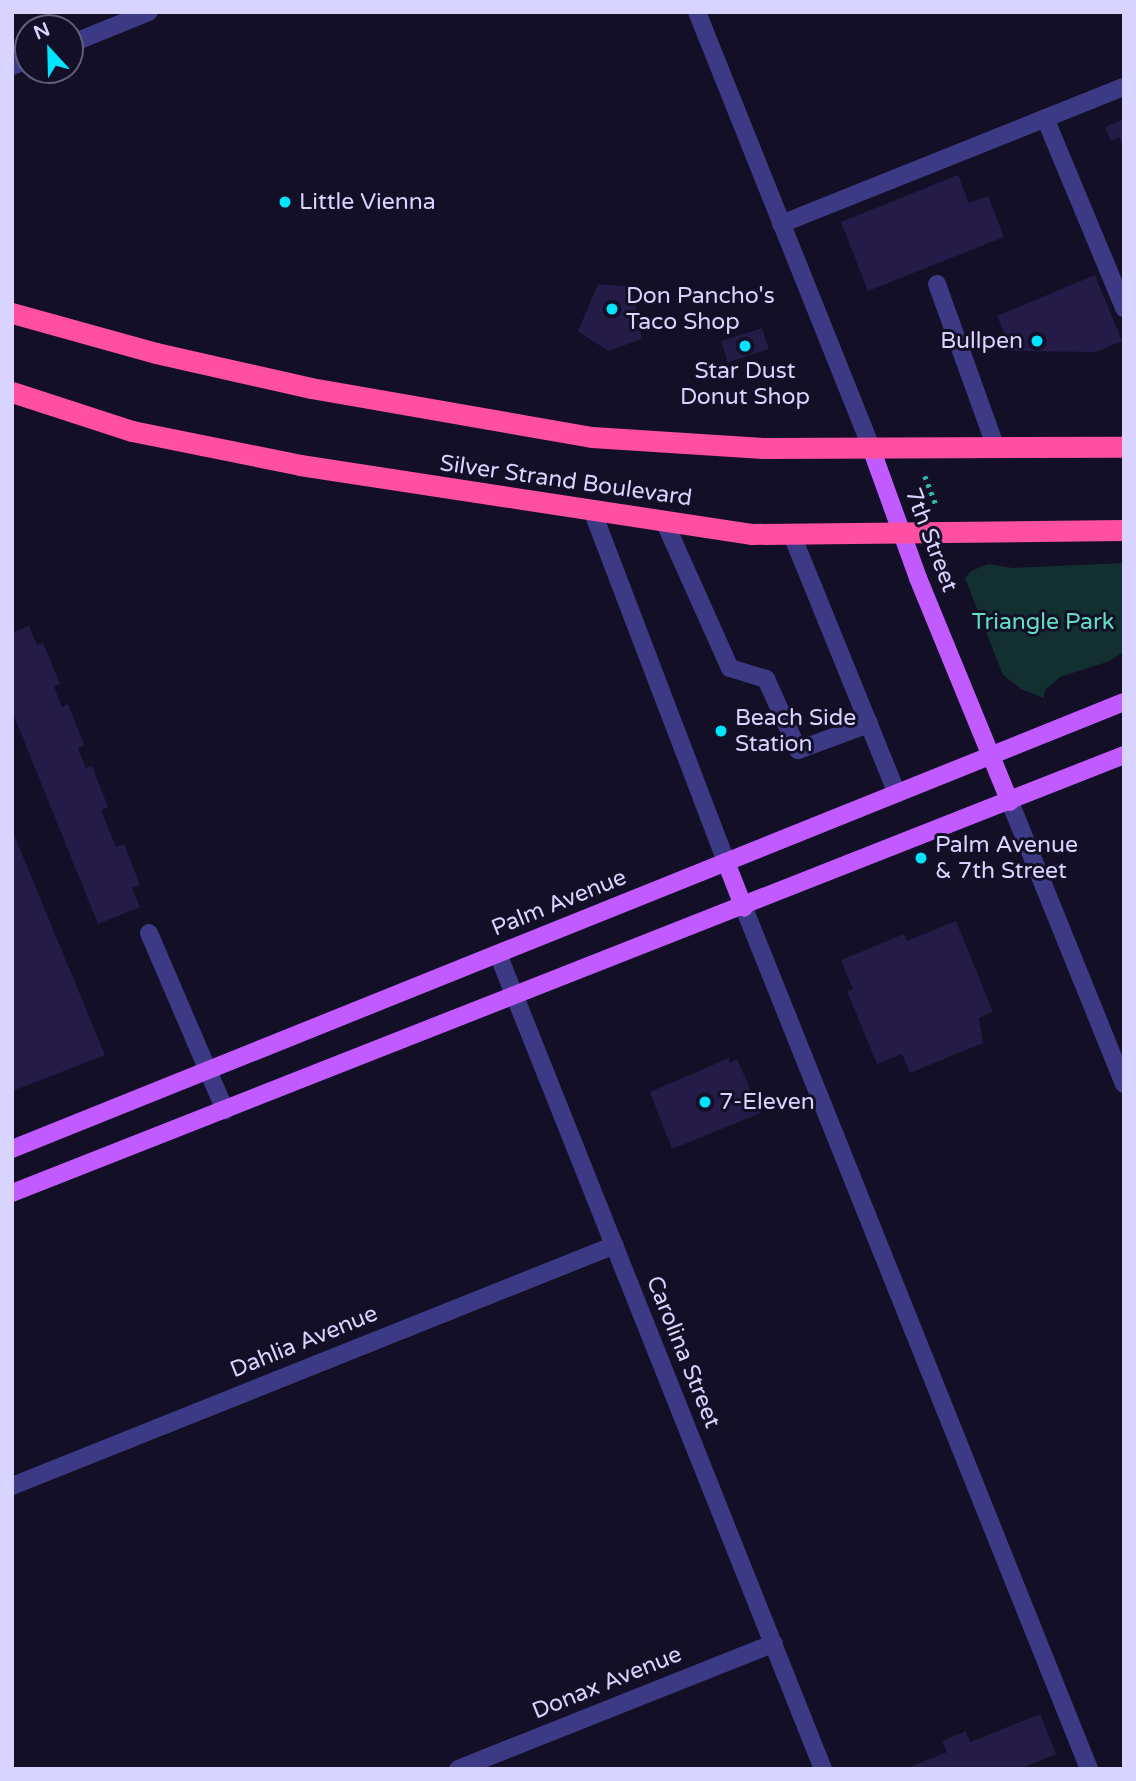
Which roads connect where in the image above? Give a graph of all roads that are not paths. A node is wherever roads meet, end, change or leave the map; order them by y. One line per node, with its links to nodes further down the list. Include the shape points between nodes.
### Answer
1 (149, 12): 3 (street)
2 (697, 12): 7 (street, 7th Street)
3 (130, 16): 4 (street)
4 (84, 37)
5 (1124, 87): 6 (street)
6 (1045, 118): 7 (street); 9 (street)
7 (781, 224): 13 (street, 7th Street)
8 (937, 284): 14 (street)
9 (1124, 308)
10 (12, 313): 13 (highway, Silver Strand Boulevard, via 156,353 311,388 592,437 763,448)
11 (12, 392): 15 (highway, Silver Strand Boulevard, via 132,431 300,465)
12 (1124, 447): 14 (highway, Silver Strand Boulevard)
13 (871, 448): 14 (highway, Silver Strand Boulevard); 18 (main road, 7th Street)
14 (996, 448)
15 (593, 513): 16 (highway, Silver Strand Boulevard); 26 (street)
16 (665, 523): 19 (highway, Silver Strand Boulevard); 21 (street, via 730,668 765,679 798,750)
17 (1124, 530): 18 (highway, Silver Strand Boulevard)
18 (900, 533): 19 (highway, Silver Strand Boulevard); 23 (main road, 7th Street)
19 (792, 535): 21 (street)
20 (1124, 702): 23 (main road, Palm Avenue)
21 (869, 724): 24 (street)
22 (1124, 755): 25 (main road)
23 (990, 756): 24 (main road, Palm Avenue); 25 (main road, 7th Street)
24 (897, 794): 26 (main road, Palm Avenue)
25 (1010, 802): 27 (main road); 32 (street, 7th Street)
26 (726, 862): 27 (main road); 29 (main road, Palm Avenue)
27 (744, 908): 30 (main road); 41 (street)
28 (149, 933): 31 (street)
29 (498, 954): 30 (street, Carolina Street); 31 (main road, Palm Avenue)
30 (516, 997): 33 (main road); 36 (street, Carolina Street)
31 (208, 1070): 33 (street); 34 (main road, Palm Avenue)
32 (1124, 1084)
33 (225, 1111): 35 (main road)
34 (12, 1149)
35 (12, 1193)
36 (615, 1245): 37 (street, Dahlia Avenue); 38 (street, Carolina Street)
37 (12, 1486)
38 (774, 1643): 39 (street, Donax Avenue); 40 (street, Carolina Street)
39 (458, 1769)
40 (824, 1769)
41 (1089, 1769)

